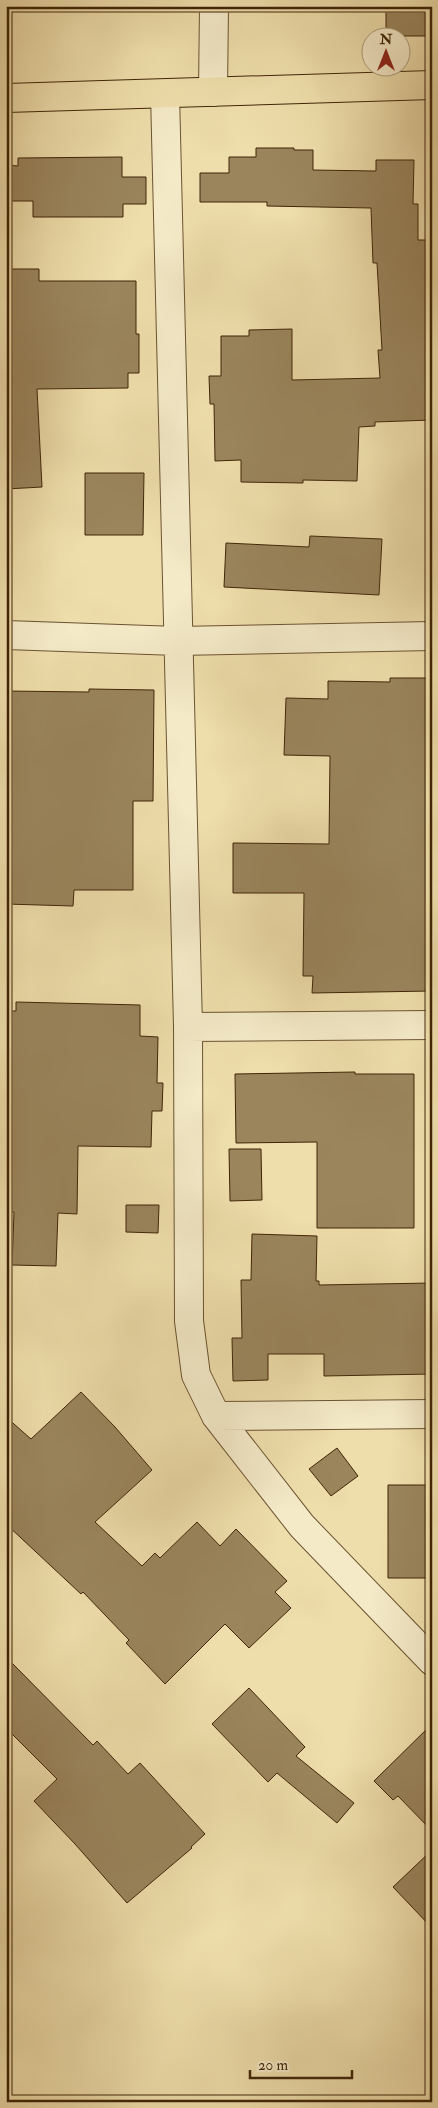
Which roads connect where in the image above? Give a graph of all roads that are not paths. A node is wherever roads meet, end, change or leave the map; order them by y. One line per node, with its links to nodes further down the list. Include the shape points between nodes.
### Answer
1 (214, 6): 3 (street)
2 (432, 86): 3 (main road)
3 (213, 92): 4 (main road)
4 (165, 94): 5 (main road); 8 (street)
5 (6, 98)
6 (6, 635): 8 (street)
7 (432, 636): 8 (street)
8 (177, 641): 10 (street)
9 (432, 1025): 10 (street)
10 (188, 1027): 12 (street, via 189,1321 196,1375)
11 (432, 1414): 12 (street)
12 (216, 1416): 13 (street, via 302,1526)
13 (432, 1661)

